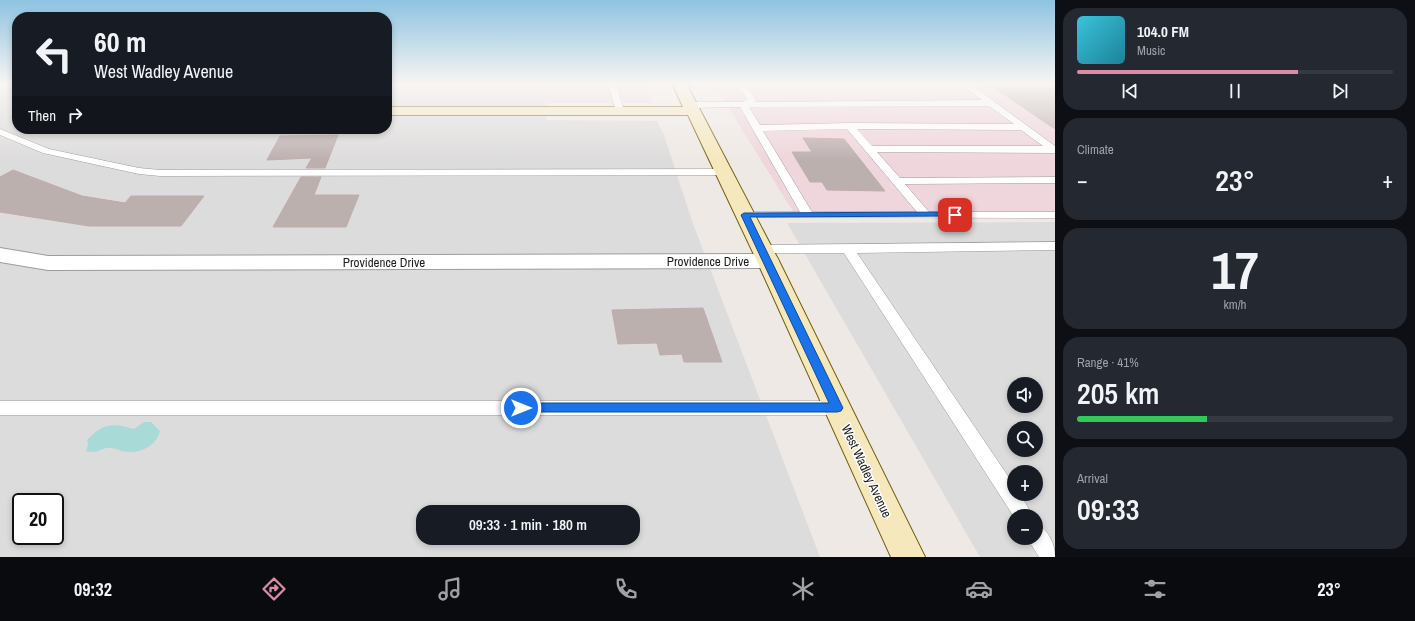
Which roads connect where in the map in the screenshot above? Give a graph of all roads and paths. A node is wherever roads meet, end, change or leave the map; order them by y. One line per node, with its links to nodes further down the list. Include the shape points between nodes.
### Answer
1 (667, 109): 6 (main road)
2 (691, 109): 13 (main road, West Wadley Avenue)
3 (745, 109): 9 (lane)
4 (999, 109): 8 (lane)
5 (392, 111): 6 (main road)
6 (620, 111)
7 (850, 126): 8 (lane); 9 (lane); 11 (lane)
8 (1023, 127): 12 (lane)
9 (757, 128): 17 (lane)
10 (0, 132): 13 (lane, via 46,151 139,171 160,173)
11 (870, 149): 12 (lane); 15 (lane)
12 (1054, 150)
13 (723, 172): 16 (main road, West Wadley Avenue)
14 (1055, 180): 15 (lane)
15 (897, 181): 18 (lane)
16 (744, 215): 17 (lane); 23 (main road, West Wadley Avenue)
17 (808, 215): 18 (lane)
18 (926, 215): 19 (lane)
19 (1055, 215)
20 (1055, 246): 21 (lane)
21 (848, 249): 23 (lane); 26 (lane)
22 (0, 255): 23 (street, Providence Drive, via 48,263)
23 (765, 255): 25 (main road, West Wadley Avenue)
24 (0, 408): 25 (lane)
25 (837, 408): 28 (main road, West Wadley Avenue)
26 (1019, 509)
27 (1043, 544): 29 (lane)
28 (908, 557)
29 (1052, 557)

